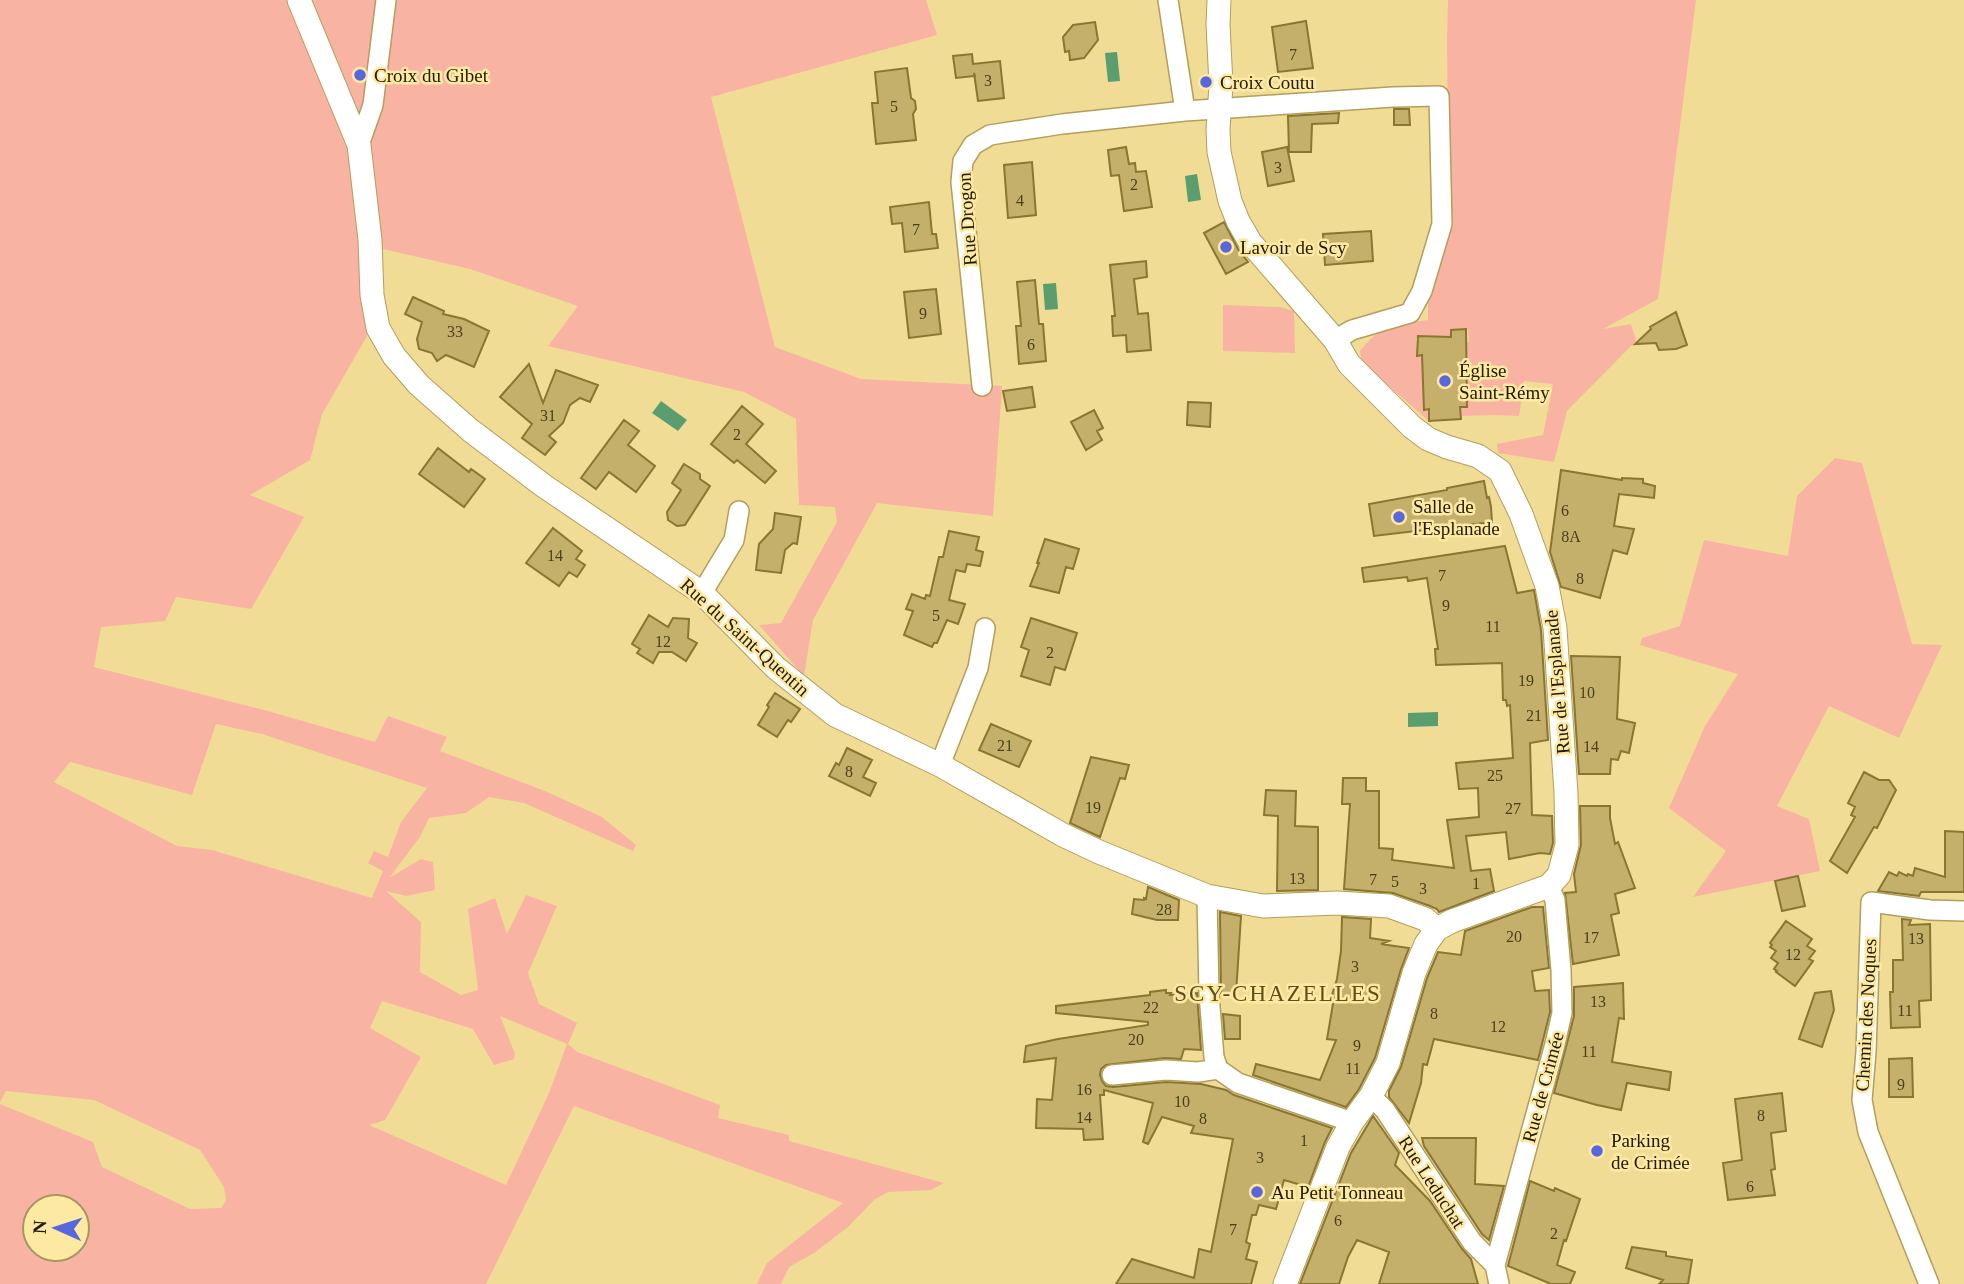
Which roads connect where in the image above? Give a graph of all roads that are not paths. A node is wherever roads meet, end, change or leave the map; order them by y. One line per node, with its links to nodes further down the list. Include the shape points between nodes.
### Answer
1 (299, 0): 7 (street, Rue du Saint-Quentin)
2 (386, 0): 7 (street, via 373,105)
3 (1168, 0): 6 (street)
4 (1219, 0): 5 (street)
5 (1220, 108): 6 (street, Rue Drogon); 8 (street, via 1219,152 1238,221 1250,242); 8 (street, Rue Drogon, via 1439,96 1443,224 1422,291 1410,313 1352,330)
6 (1185, 111): 9 (street, Rue Drogon, via 990,135 973,145 963,161 961,182)
7 (359, 145): 11 (street, Rue du Saint-Quentin, via 377,328 394,356 470,430)
8 (1335, 340): 14 (street, Rue de l'Esplanade, via 1349,364 1412,427 1428,439 1478,456 1500,471 1521,514 1547,586 1555,628 1567,845 1559,875)
9 (982, 386)
10 (739, 511): 11 (street, via 734,540)
11 (702, 593): 13 (street, Rue du Saint-Quentin, via 776,668 835,715)
12 (985, 628): 13 (street, via 978,668)
13 (940, 765): 15 (street, Rue du Saint-Quentin, via 1063,835)
14 (1549, 887): 17 (street); 22 (street, Rue de Crimée, via 1558,925 1562,1013)
15 (1207, 896): 17 (street, Rue du Saint-Quentin, via 1263,906 1389,906 1425,919); 18 (street, via 1209,994)
16 (1964, 911): 24 (street, Chemin des Noques, via 1871,902 1862,1100 1868,1132)
17 (1437, 929): 20 (street, via 1414,974 1388,1063)
18 (1218, 1069): 19 (street); 21 (street, via 1238,1083)
19 (1112, 1075)
20 (1371, 1096): 21 (street); 22 (street, Rue Leduchat)
21 (1352, 1122): 23 (street)
22 (1497, 1275)
23 (1285, 1284)
24 (1929, 1284)

